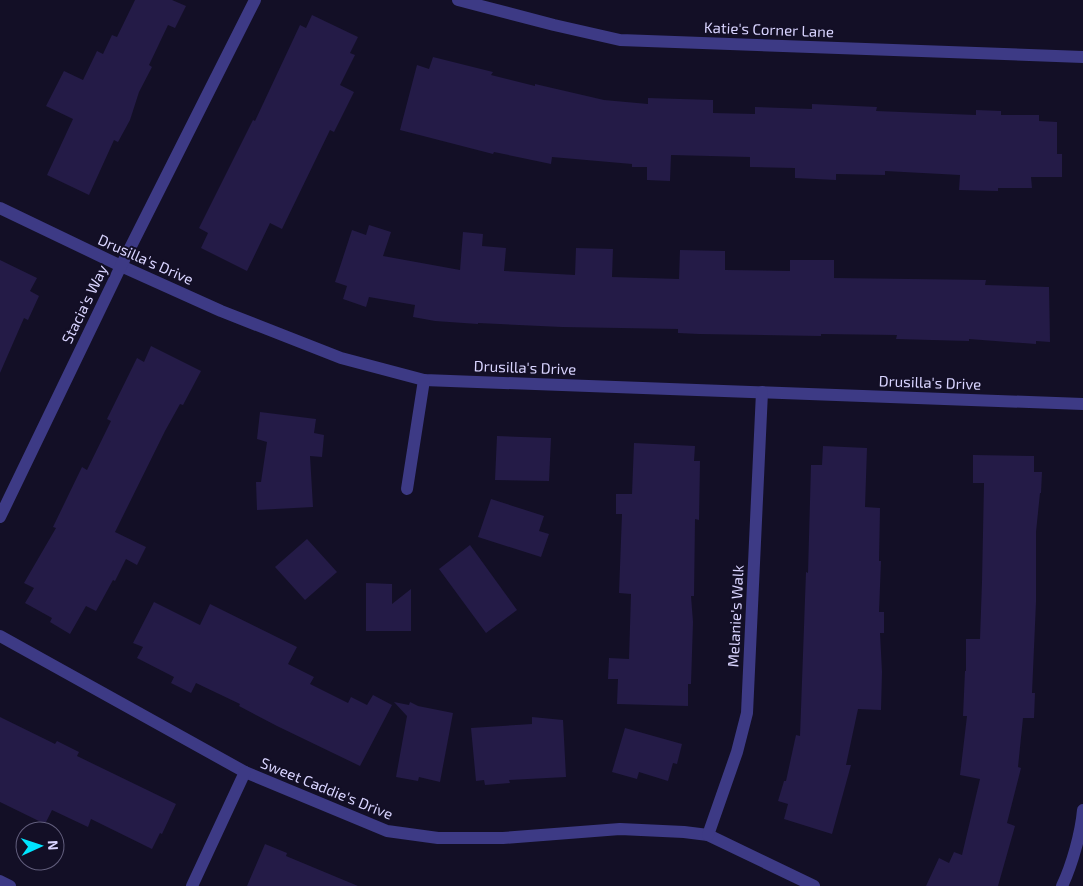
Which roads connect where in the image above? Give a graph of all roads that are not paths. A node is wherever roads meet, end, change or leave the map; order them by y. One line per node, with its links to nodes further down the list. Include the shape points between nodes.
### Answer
1 (255, 0): 5 (street, Stacia's Way)
2 (458, 0): 3 (street, Katie's Corner Lane, via 620,40)
3 (1083, 57)
4 (0, 208): 5 (street, Drusilla's Drive)
5 (121, 266): 6 (street, Drusilla's Drive, via 221,311 341,358); 10 (street, Stacia's Way)
6 (424, 380): 7 (street, Drusilla's Drive); 9 (street)
7 (762, 392): 8 (street, Drusilla's Drive); 14 (street, Melanie's Walk, via 747,713)
8 (1083, 404)
9 (407, 489)
10 (0, 517)
11 (0, 636): 12 (street, Sweet Caddie's Drive)
12 (246, 772): 14 (street, Sweet Caddie's Drive, via 387,832 438,838 503,838 620,829); 17 (street)
13 (1083, 810): 19 (street)
14 (708, 835): 18 (street, Sweet Caddie's Drive)
15 (0, 881): 16 (street)
16 (10, 886)
17 (192, 886)
18 (814, 886)
19 (1062, 886)

